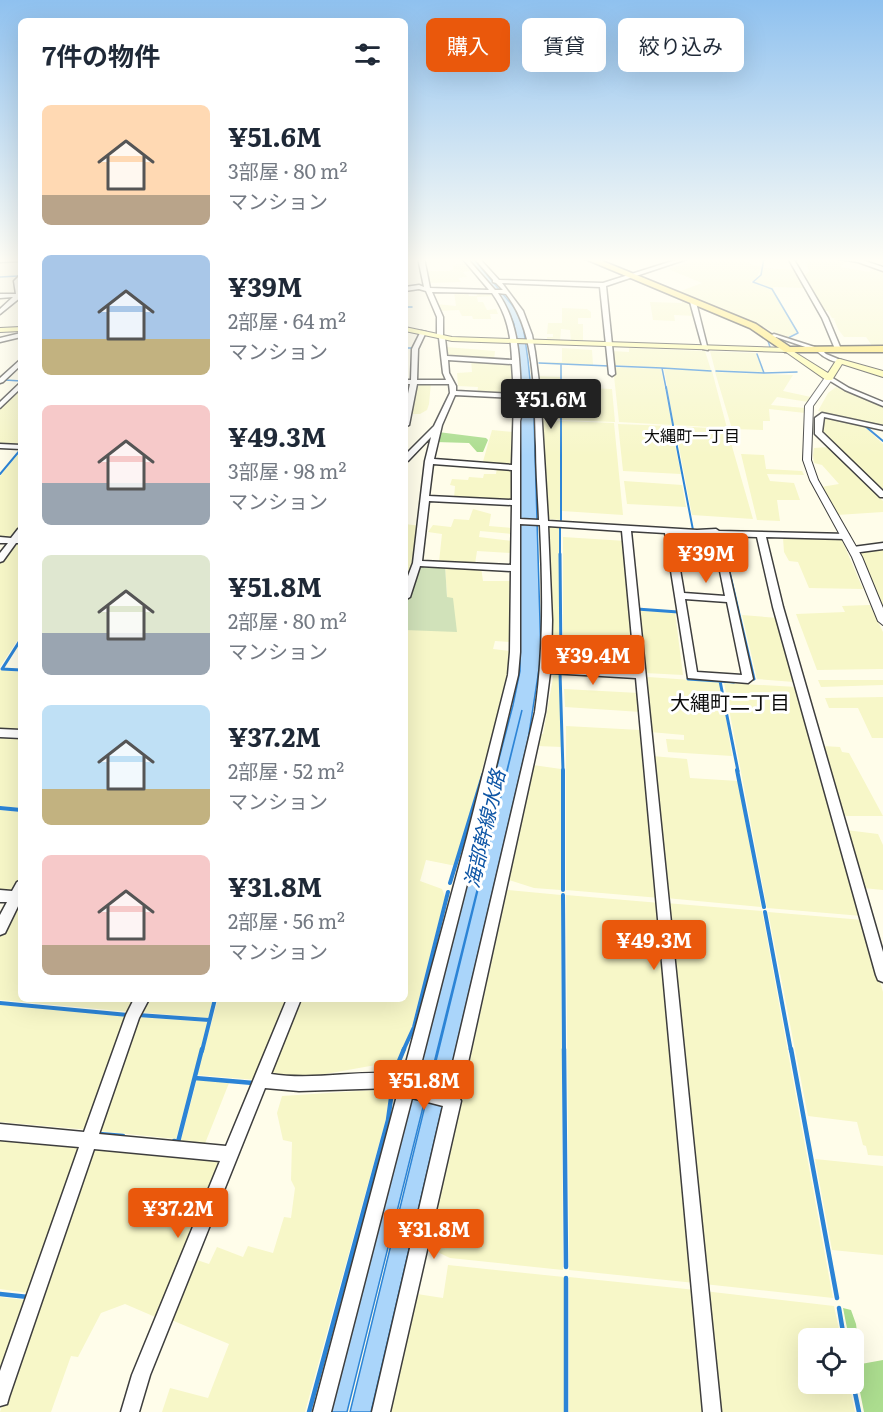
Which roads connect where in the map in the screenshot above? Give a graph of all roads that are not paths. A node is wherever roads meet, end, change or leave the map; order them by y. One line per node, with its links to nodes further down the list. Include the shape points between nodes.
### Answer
1 (440, 324): 13 (street)
2 (512, 324): 16 (street)
3 (523, 324): 16 (street)
4 (607, 324): 17 (street)
5 (699, 324): 18 (street)
6 (748, 324): 14 (main road)
7 (827, 324): 19 (street)
8 (18, 329): 9 (main road)
9 (0, 330)
10 (408, 330): 11 (main road)
11 (423, 332): 13 (main road); 32 (street, via 415,349)
12 (18, 336): 15 (street)
13 (441, 337): 16 (main road); 23 (street)
14 (769, 337): 21 (main road); 22 (street, via 776,335)
15 (0, 340)
16 (520, 341): 17 (main road); 25 (street); 52 (street, via 538,419)
17 (609, 345): 18 (main road); 27 (street)
18 (706, 349): 21 (main road)
19 (838, 349): 20 (main road); 22 (main road)
20 (883, 349)
21 (788, 350): 22 (main road); 29 (main road)
22 (819, 350): 24 (street)
23 (445, 358): 25 (street); 33 (street)
24 (840, 361): 28 (main road); 29 (main road)
25 (514, 362): 37 (street)
26 (18, 365): 30 (street)
27 (612, 374)
28 (883, 374)
29 (829, 378): 38 (street); 57 (street, via 809,406 807,460)
30 (1, 381): 34 (street)
31 (408, 382): 32 (street)
32 (414, 382): 33 (street); 40 (street)
33 (451, 382): 36 (street)
34 (18, 383)
35 (18, 386): 39 (street)
36 (453, 393): 37 (street); 41 (street)
37 (517, 396): 47 (street)
38 (883, 404)
39 (0, 406)
40 (408, 411)
41 (438, 425): 45 (street); 46 (street)
42 (883, 428): 48 (street, via 822,415 818,432)
43 (0, 446): 44 (street)
44 (18, 447)
45 (408, 456)
46 (429, 461): 47 (street); 49 (street)
47 (516, 468): 50 (street)
48 (883, 495)
49 (426, 498): 50 (street); 63 (street)
50 (516, 503): 51 (street)
51 (516, 521): 52 (street); 64 (street)
52 (543, 522): 53 (street); 69 (street)
53 (626, 528): 54 (street); 70 (street)
54 (669, 531): 55 (street); 66 (street)
55 (716, 532): 56 (street); 67 (street)
56 (761, 534): 57 (street); 76 (street, via 778,608)
57 (845, 536): 61 (street)
58 (0, 540): 59 (street)
59 (17, 541): 62 (street)
60 (883, 546): 61 (street)
61 (853, 550): 68 (street)
62 (0, 559)
63 (417, 563): 64 (street); 65 (street)
64 (515, 568): 80 (street, via 513,675)
65 (408, 591)
66 (680, 596): 67 (street); 67 (street, via 692,675 748,679)
67 (730, 599)
68 (883, 621)
69 (547, 669): 70 (street); 81 (street)
70 (640, 675): 89 (street)
71 (0, 733): 72 (street)
72 (18, 734)
73 (18, 892): 74 (street); 75 (street)
74 (0, 896)
75 (0, 929)
76 (883, 975)
77 (140, 1002): 83 (street)
78 (293, 1002): 79 (street)
79 (262, 1080): 80 (street, via 285,1085 389,1078); 84 (street)
80 (409, 1087): 81 (street); 87 (street)
81 (450, 1100): 88 (street)
82 (0, 1132): 83 (street)
83 (90, 1141): 84 (street); 85 (street)
84 (231, 1154): 86 (street)
85 (0, 1397)
86 (130, 1412)
87 (322, 1412)
88 (381, 1412)
89 (712, 1412)

